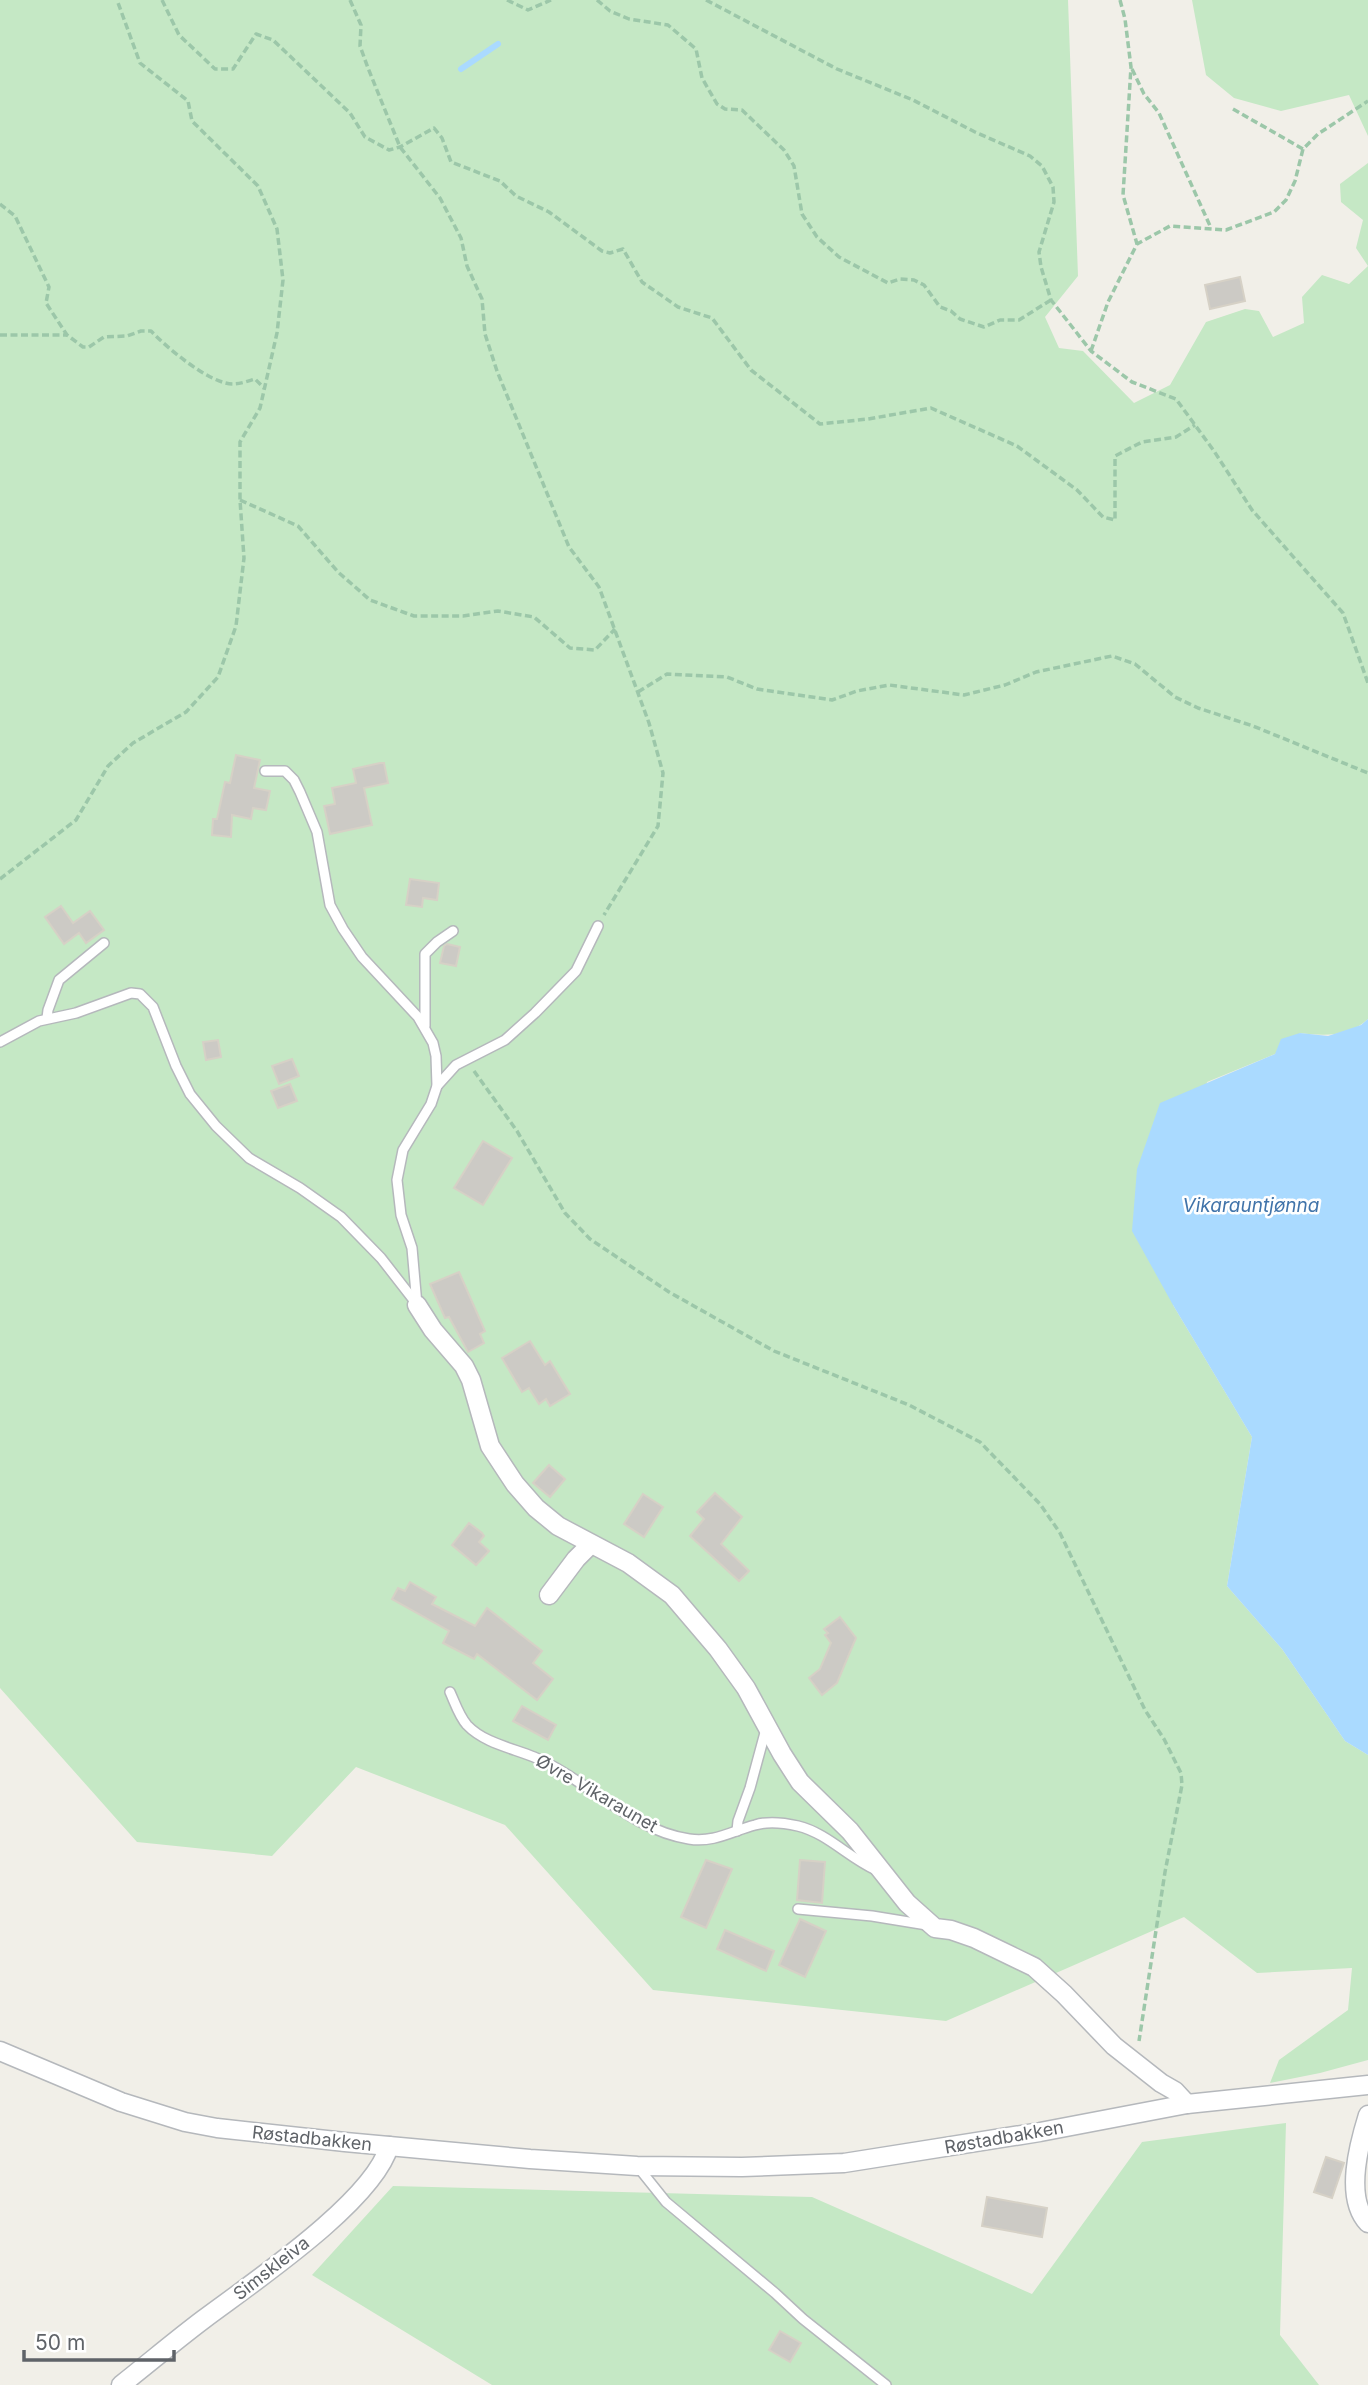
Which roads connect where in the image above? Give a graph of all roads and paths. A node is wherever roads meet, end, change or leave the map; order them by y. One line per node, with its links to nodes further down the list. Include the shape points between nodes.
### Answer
1 (117, 0): 21 (path, via 140,63 188,101 192,121 258,186 277,229 283,280)
2 (163, 0): 12 (path, via 179,35 215,69 233,69 256,34 273,40 350,113 365,137 389,150)
3 (350, 0): 12 (path, via 361,25 360,46)
4 (507, 0): 5 (path, via 528,10)
5 (551, 0)
6 (597, 0): 17 (path, via 629,19 668,25 696,49 702,78 717,104 742,110 784,149 794,166 802,214 817,237 839,257 887,283 914,280 924,285 940,307 984,327 1000,320 1019,320)
7 (706, 0): 17 (path, via 837,69 913,100 1042,166 1053,187 1054,202 1040,252)
8 (1120, 0): 9 (path)
9 (1131, 67): 15 (path, via 1159,113); 16 (path, via 1123,195)
10 (1368, 101): 13 (path)
11 (1233, 108): 13 (path)
12 (400, 147): 22 (path, via 434,128 452,162 499,181 602,251 623,250 642,282 678,307 712,318 751,370 820,424 931,408 1017,446 1077,490 1103,517 1115,520 1115,456 1142,442 1177,437); 24 (path, via 440,198 461,238 482,299 485,334 497,371 569,547 599,587)
13 (1303, 149): 15 (path, via 1286,200 1273,212 1226,230)
14 (0, 204): 19 (path, via 15,216 49,287 46,303)
15 (1211, 229): 16 (path, via 1170,226)
16 (1137, 244): 20 (path, via 1108,302)
17 (1051, 300): 20 (path)
18 (0, 335): 19 (path)
19 (67, 335): 21 (path, via 89,347 104,337 151,331 165,347 203,373 231,384 255,379)
20 (1091, 351): 22 (path, via 1132,382 1176,399)
21 (265, 389): 23 (path, via 260,408 240,442)
22 (1195, 425): 25 (path, via 1252,510 1343,614)
23 (240, 500): 24 (path, via 298,526 370,600 414,616 498,611 534,617 570,648 595,650); 29 (path, via 244,558 236,626 218,677 186,712 133,743 108,766 76,820)
24 (615, 629): 26 (path)
25 (1368, 683)
26 (638, 692): 28 (path, via 667,674 727,677 757,689 832,700 889,685 964,695 1036,672 1112,656 1135,664 1175,697 1198,708); 30 (path, via 663,773 658,826)
27 (265, 771): 34 (lane, Øvre Vikaraunet, via 285,771 294,780 317,832 330,905 362,957)
28 (1368, 773)
29 (0, 879)
30 (598, 926): 36 (lane, Øvre Vikaraunet, via 576,971 535,1013 494,1047)
31 (453, 931): 34 (lane, Øvre Vikaraunet, via 425,954)
32 (104, 943): 33 (lane, via 59,981)
33 (47, 1018): 35 (lane, Øvre Vikaraunet); 38 (lane, Øvre Vikaraunet, via 140,994 153,1007 190,1094 216,1126 249,1158 341,1217)
34 (425, 1026): 37 (lane, Øvre Vikaraunet, via 436,1056)
35 (0, 1042)
36 (464, 1058): 37 (lane, Øvre Vikaraunet); 48 (path, via 517,1131 565,1213 590,1238 669,1292 774,1351 909,1405 980,1442 1040,1504 1060,1533 1145,1710 1181,1773)
37 (437, 1086): 38 (lane, Øvre Vikaraunet, via 403,1150 397,1180 401,1215 412,1248)
38 (417, 1305): 39 (street, Øvre Vikaraunet, via 464,1366 490,1446 515,1485 558,1526)
39 (591, 1544): 40 (street); 42 (street, Øvre Vikaraunet, via 628,1563 671,1595 725,1659)
40 (549, 1595)
41 (450, 1692): 43 (lane, Øvre Vikaraunet, via 468,1726 483,1737 550,1764 654,1827 678,1837 703,1840)
42 (767, 1725): 43 (lane); 44 (street, Øvre Vikaraunet, via 800,1783 850,1831)
43 (737, 1831): 44 (lane, Øvre Vikaraunet, via 757,1824 800,1826)
44 (881, 1872): 46 (street, Øvre Vikaraunet)
45 (798, 1909): 46 (lane, Øvre Vikaraunet, via 899,1919)
46 (935, 1928): 48 (street, Øvre Vikaraunet, via 974,1938 1034,1967)
47 (0, 2050): 52 (street, Røstadbakken, via 121,2102 185,2122)
48 (1135, 2064): 50 (street, Øvre Vikaraunet)
49 (1368, 2085): 50 (street, Røstadbakken)
50 (1188, 2104): 53 (street, Røstadbakken, via 857,2162)
51 (1368, 2115): 54 (street, via 1355,2193)
52 (388, 2146): 53 (street, Røstadbakken); 55 (street, Simskleiva, via 373,2177 304,2243 172,2343)
53 (637, 2166): 56 (lane, via 666,2202)
54 (1368, 2223)
55 (131, 2381)
56 (886, 2385)

